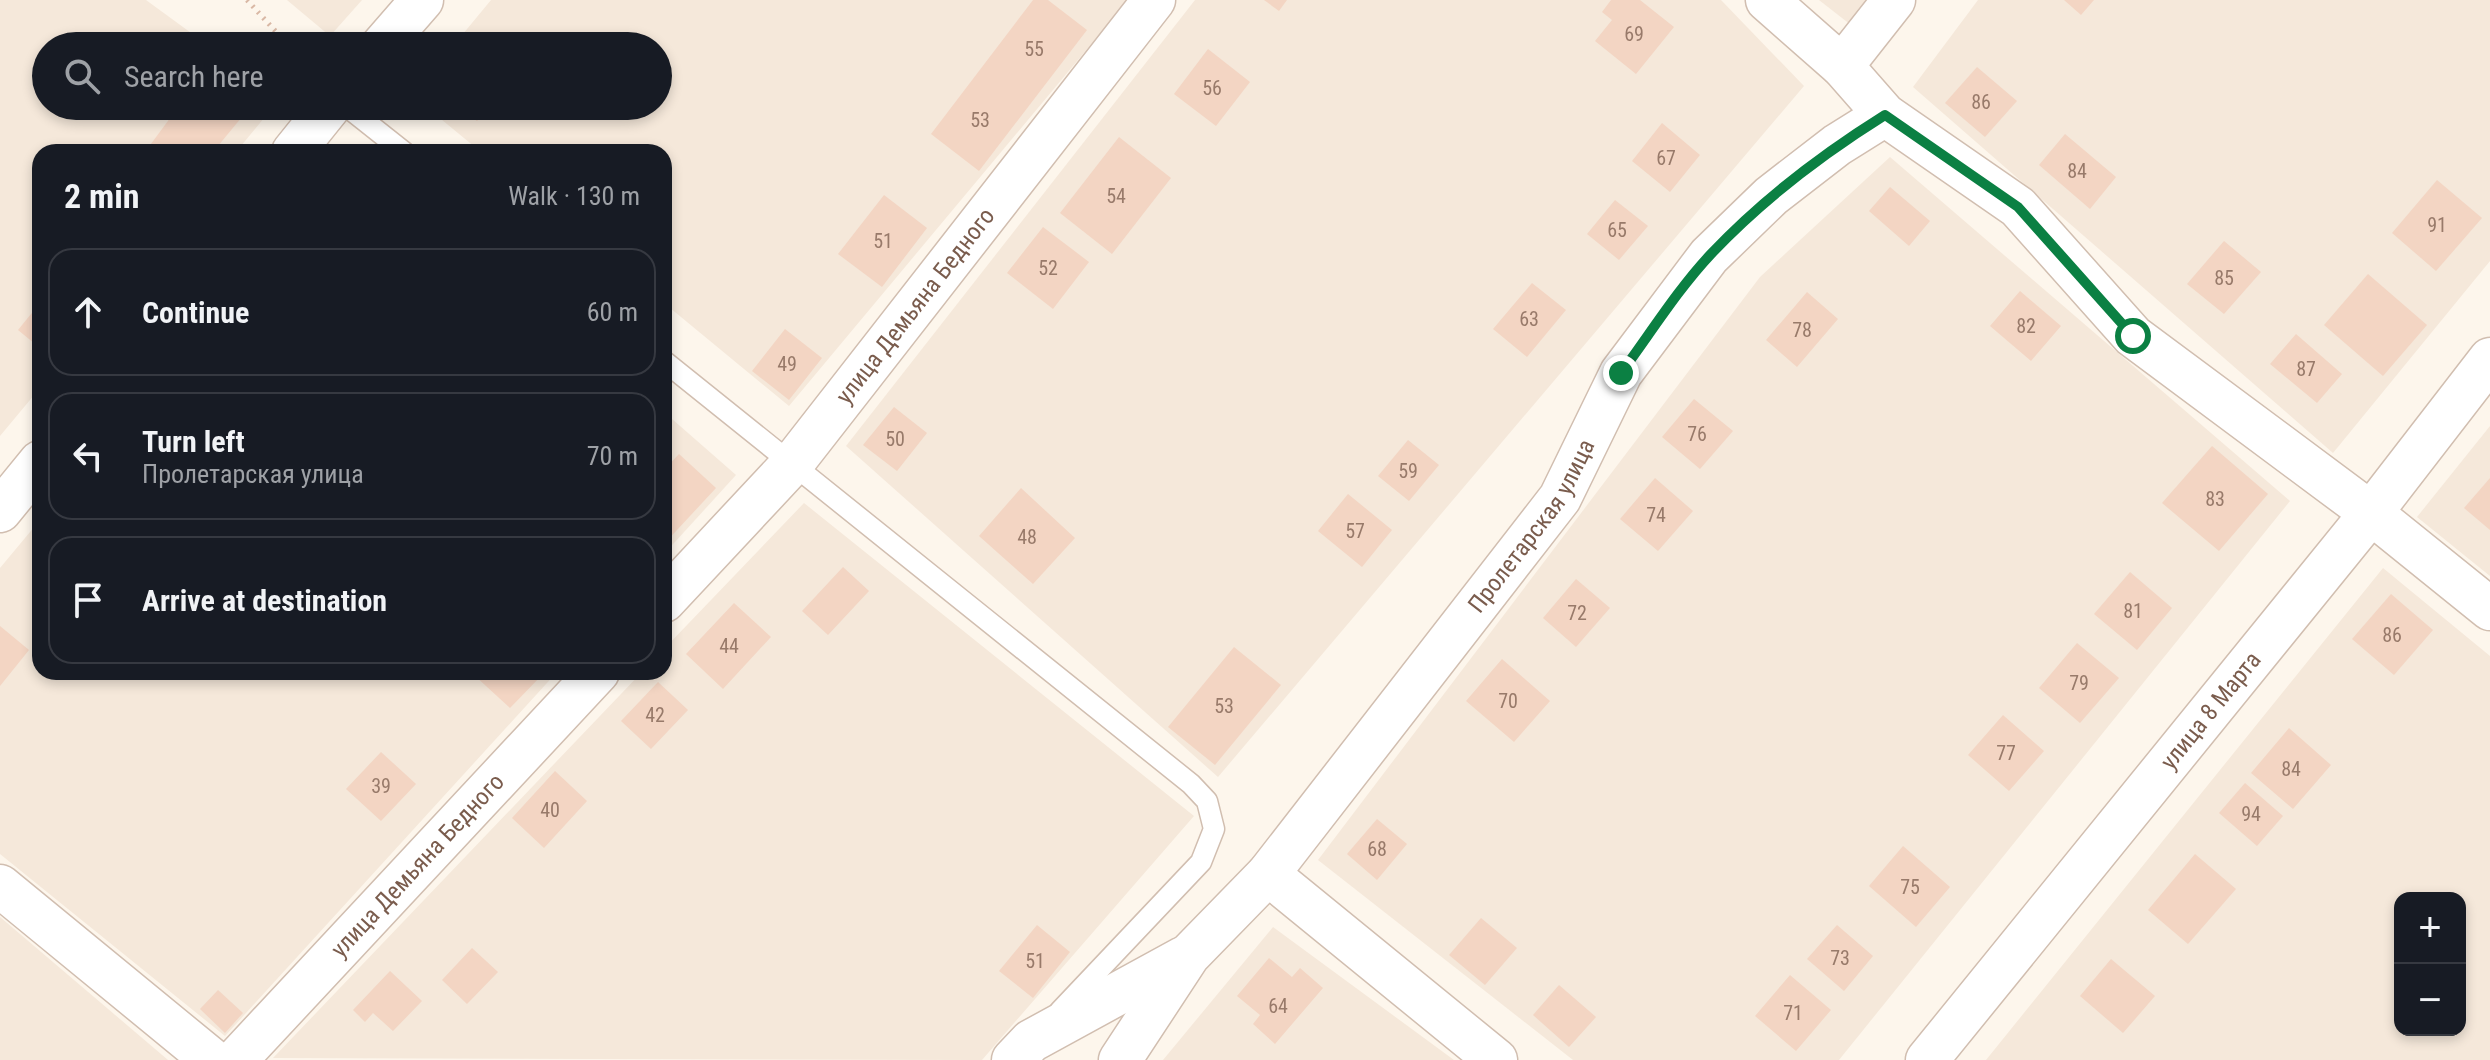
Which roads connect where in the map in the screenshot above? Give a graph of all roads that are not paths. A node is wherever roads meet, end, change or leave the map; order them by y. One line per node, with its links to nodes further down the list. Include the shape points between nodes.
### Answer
1 (422, 0): 5 (street)
2 (1154, 0): 14 (street, улица Демьяна Бедного)
3 (1767, 0): 6 (street)
4 (1894, 0): 6 (street)
5 (394, 32)
6 (1842, 66): 7 (street)
7 (1885, 115): 17 (street, via 2018,207 2133,336); 21 (street, Пролетарская улица, via 1771,196 1709,256 1621,373 1560,498)
8 (319, 120): 10 (street)
9 (364, 120): 11 (lane)
10 (299, 144)
11 (394, 144)
12 (2490, 359): 17 (street, улица 8 Марта)
13 (672, 367): 14 (lane)
14 (792, 464): 18 (street, улица Демьяна Бедного); 24 (lane, via 1207,801 1214,829 1201,862)
15 (32, 472): 16 (street)
16 (0, 511)
17 (2371, 513): 19 (street); 29 (street, улица 8 Марта)
18 (672, 592)
19 (2490, 609)
20 (591, 680): 26 (street, улица Демьяна Бедного)
21 (1268, 874): 23 (street, Пролетарская улица); 28 (street)
22 (0, 886): 25 (street)
23 (1189, 955): 24 (street, Пролетарская улица); 27 (street, Пролетарская улица)
24 (1022, 1051)
25 (212, 1060)
26 (236, 1060)
27 (1120, 1060)
28 (1496, 1060)
29 (1927, 1060)

